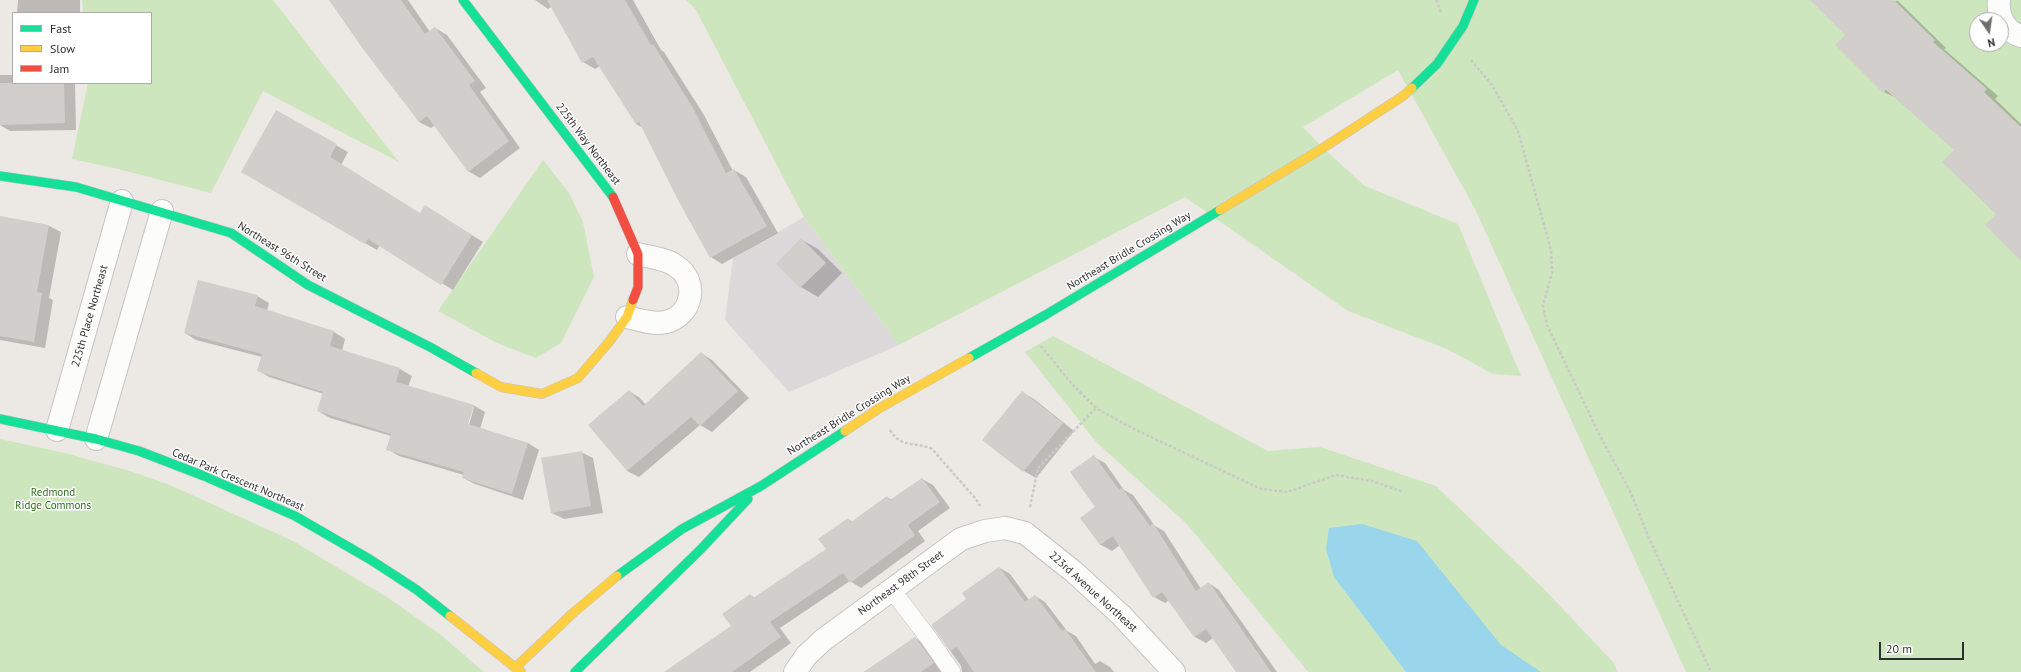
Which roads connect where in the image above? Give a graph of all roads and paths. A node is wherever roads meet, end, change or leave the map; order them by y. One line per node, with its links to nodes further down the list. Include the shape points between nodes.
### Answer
1 (464, 0): 10 (street, 225th Way Northeast, via 612,196)
2 (1436, 0): 6 (path)
3 (1474, 0): 6 (street, Northeast Bridle Crossing Way, via 1463,26)
4 (1999, 0): 5 (street, via 2002,21)
5 (2021, 36)
6 (1454, 38): 15 (street, Northeast Bridle Crossing Way, via 1437,64 1403,96 1323,148 1010,336); 29 (path, via 1492,85 1518,131 1551,250 1552,273 1543,306 1547,324 1599,434 1631,493 1648,536)
7 (0, 176): 8 (street, Northeast 96th Street, via 76,187)
8 (122, 201): 9 (street, Northeast 96th Street); 17 (street, 225th Place Northeast)
9 (162, 211): 13 (street, Northeast 96th Street, via 231,234 308,285 430,347 501,387 542,394); 18 (street)
10 (638, 254): 11 (street, 225th Way Northeast, via 638,287); 11 (street, via 675,264 685,273 691,287 690,302 676,319 665,322 648,323)
11 (627, 317): 13 (street, 225th Way Northeast)
12 (1037, 341): 14 (path, via 1072,384)
13 (578, 378)
14 (1096, 408): 20 (path, via 1132,428 1261,489 1287,492 1336,475 1372,481); 22 (path, via 1038,468)
15 (878, 409): 19 (street, Northeast Bridle Crossing Way); 21 (path, via 894,438 901,442 923,444 932,449 976,499)
16 (0, 419): 17 (street, Cedar Park Crescent Northeast)
17 (57, 430): 18 (street, Cedar Park Crescent Northeast)
18 (96, 439): 24 (street, Cedar Park Crescent Northeast, via 139,451 204,476 295,516 417,590)
19 (761, 486): 24 (street, Northeast Bridle Crossing Way, via 682,529 627,568 573,613); 25 (street, Northeast Bridle Crossing Way, via 701,549)
20 (1403, 492)
21 (992, 530): 22 (street, Northeast 98th Street, via 1005,528); 23 (street, Northeast 98th Street, via 961,539)
22 (1025, 533): 28 (street, 223rd Avenue Northeast, via 1074,572 1121,615)
23 (891, 589): 26 (street, Northeast 98th Street, via 823,640 806,656); 27 (lane)
24 (518, 670)
25 (575, 672)
26 (795, 672)
27 (952, 672)
28 (1174, 672)
29 (1711, 672)

